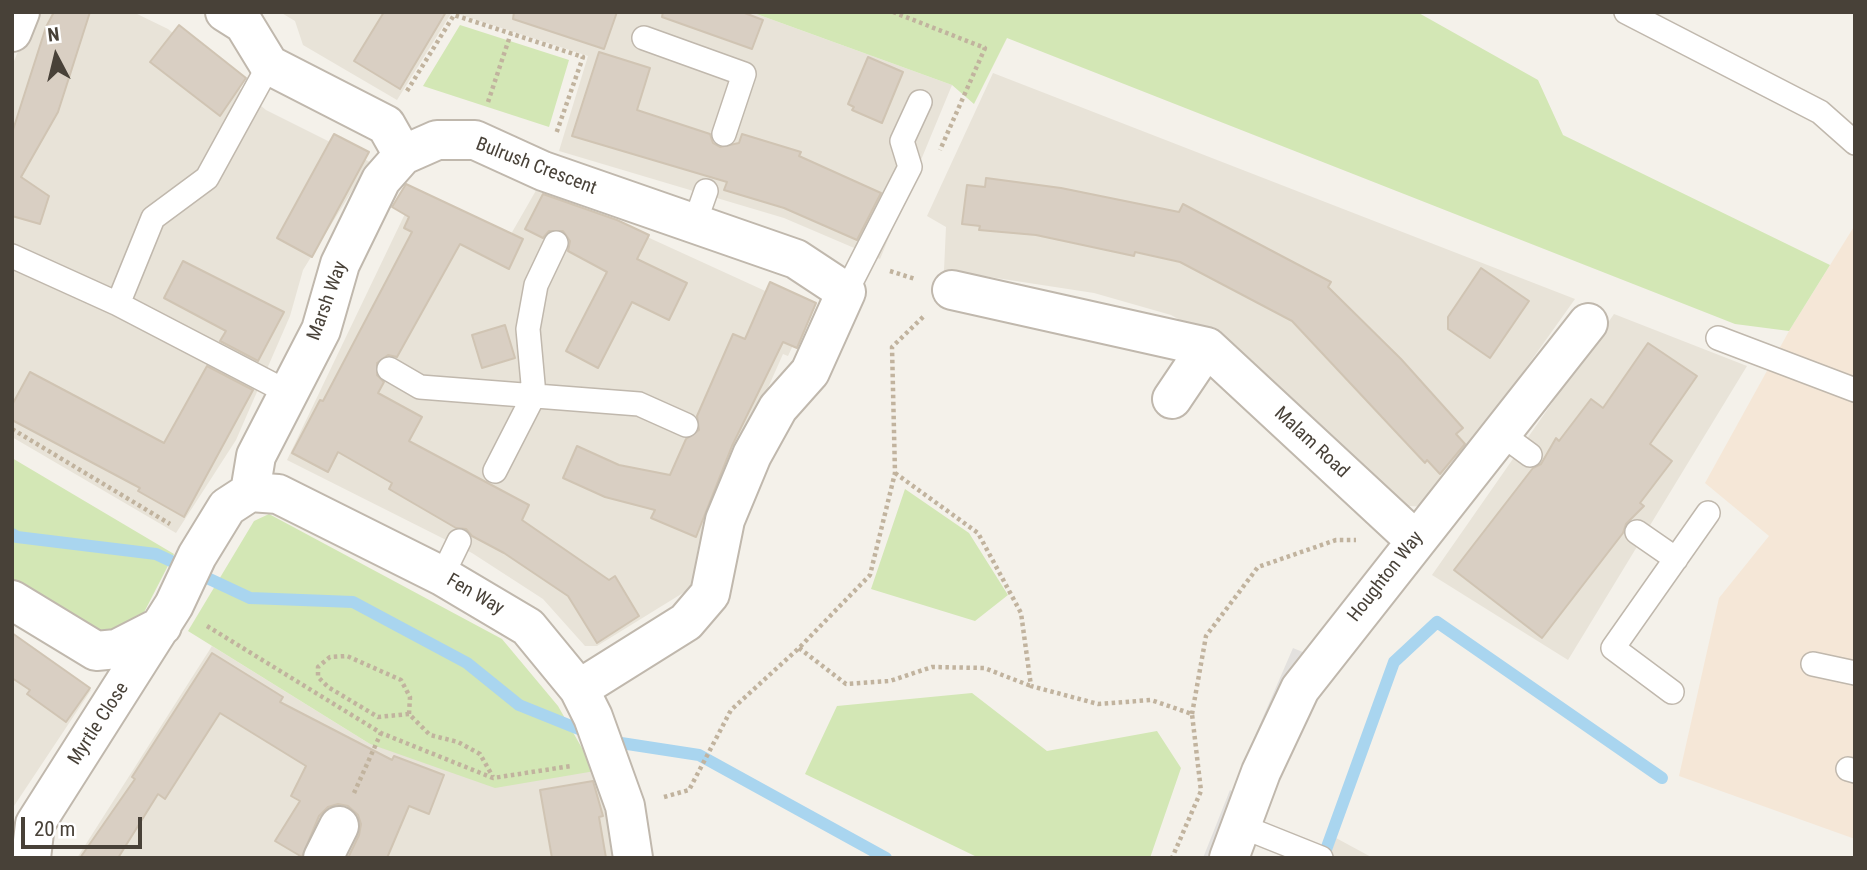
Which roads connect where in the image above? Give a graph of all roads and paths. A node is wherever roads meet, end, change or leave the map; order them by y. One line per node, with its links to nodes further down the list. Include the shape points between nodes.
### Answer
1 (20, 12): 4 (street)
2 (1626, 12): 12 (lane, via 1820,112)
3 (241, 16): 7 (street)
4 (12, 32)
5 (511, 33): 10 (path, via 454,15); 11 (path); 13 (path, via 583,57)
6 (644, 38): 9 (lane, via 744,74)
7 (269, 65): 10 (street); 19 (lane, via 207,178 153,218)
8 (920, 102): 18 (lane, via 902,142 910,167)
9 (724, 134)
10 (395, 140): 11 (street, Bulrush Crescent); 25 (street, Marsh Way, via 382,180 346,252 321,330)
11 (475, 140): 13 (street, Bulrush Crescent)
12 (1855, 143)
13 (542, 172): 18 (street, Bulrush Crescent, via 582,192 701,207)
14 (556, 243): 26 (lane, via 536,285 528,329)
15 (12, 256): 19 (lane)
16 (886, 270): 17 (path)
17 (951, 290): 22 (street); 31 (path, via 892,347)
18 (846, 292): 46 (street, via 810,372 747,453 725,520 710,594 686,622)
19 (118, 304): 25 (lane)
20 (1588, 323): 35 (street, Houghton Way, via 1515,444)
21 (1718, 338): 24 (lane)
22 (1207, 347): 27 (street); 35 (street, Malam Road)
23 (390, 369): 26 (lane, via 420,387)
24 (1855, 390)
25 (289, 393): 32 (street, Marsh Way, via 256,456)
26 (534, 395): 28 (lane, via 639,404); 30 (lane)
27 (1172, 399)
28 (686, 425)
29 (12, 429): 39 (path)
30 (495, 471)
31 (895, 473): 41 (path, via 870,575); 44 (path, via 978,533 1021,613)
32 (250, 492): 38 (street, Fen Way, via 278,494); 39 (street, via 227,507)
33 (1708, 513): 37 (lane)
34 (1637, 532): 37 (lane)
35 (1415, 540): 48 (path, via 1336,540 1258,567 1206,636); 53 (street, Houghton Way, via 1300,689)
36 (459, 541): 38 (lane)
37 (1676, 559): 45 (lane, via 1613,648)
38 (442, 576): 46 (street, Fen Way, via 528,627)
39 (183, 586): 40 (street, via 117,649 96,651); 49 (path); 54 (street, Myrtle Close, via 36,824)
40 (12, 600)
41 (799, 648): 44 (path, via 846,684 890,681 932,667 984,668); 51 (path, via 731,709 689,790)
42 (1813, 664): 43 (lane)
43 (1855, 673)
44 (1031, 685): 48 (path, via 1098,704 1151,700)
45 (1672, 692)
46 (586, 703): 51 (street, Fen Way)
47 (409, 714): 47 (path, via 410,697 401,680 347,656 330,657 318,667 318,677 328,687 378,717); 50 (path, via 430,735 481,754)
48 (1192, 714): 56 (path, via 1201,791)
49 (381, 733): 50 (path); 52 (path)
50 (493, 778): 51 (path)
51 (617, 780): 55 (street, Fen Way)
52 (331, 842)
53 (1235, 842): 57 (lane, via 1284,843)
54 (24, 854)
55 (633, 858)
56 (1172, 858)
57 (1321, 858)

